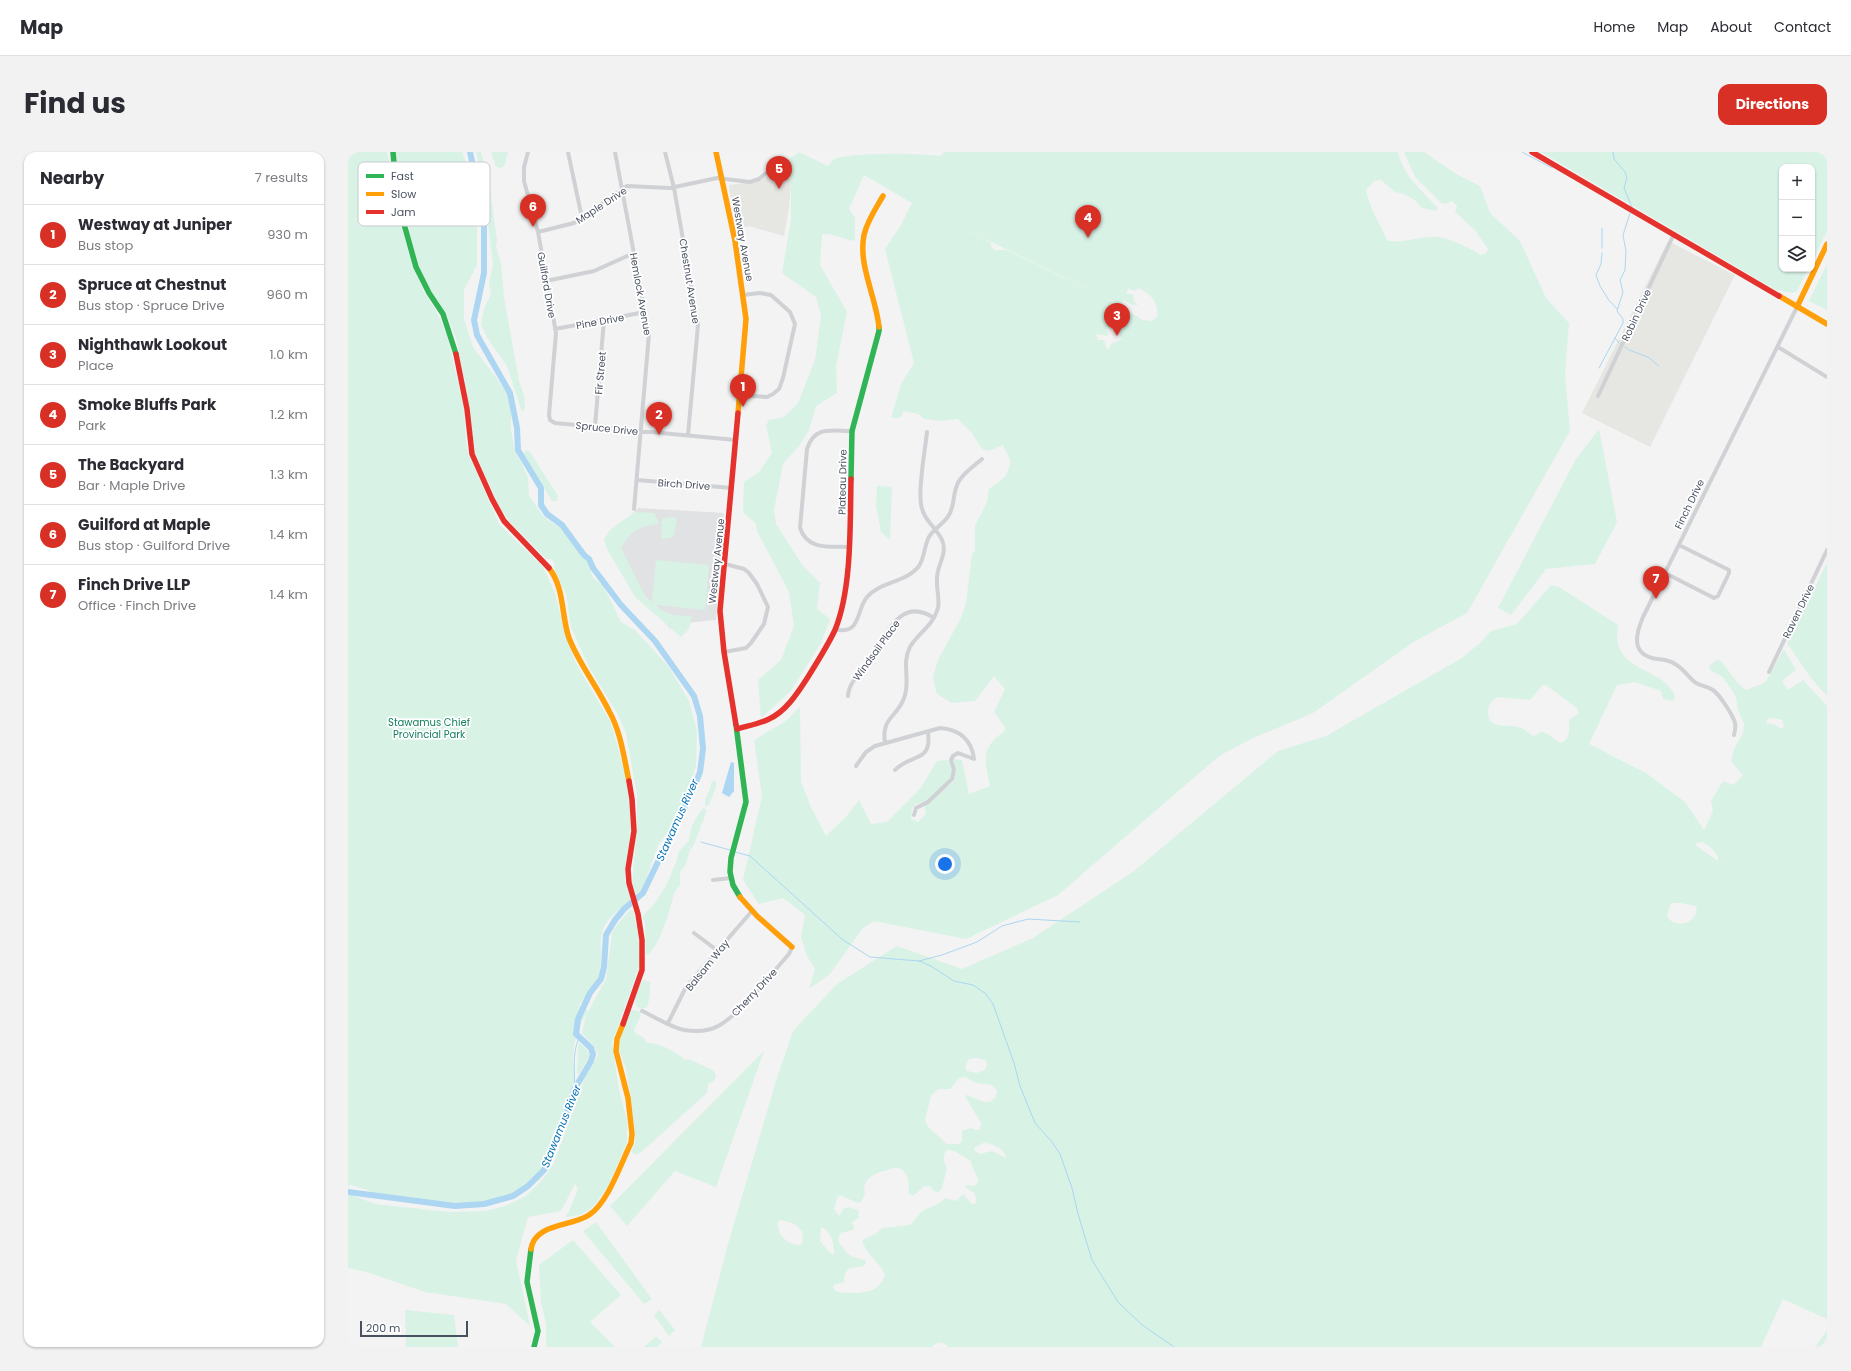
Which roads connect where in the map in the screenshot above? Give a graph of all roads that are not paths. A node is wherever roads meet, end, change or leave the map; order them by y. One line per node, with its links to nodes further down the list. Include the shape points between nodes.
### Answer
1 (392, 152): 8 (street)
2 (528, 152): 16 (street, Guilford Drive, via 524,181)
3 (568, 152): 14 (street)
4 (615, 152): 12 (street, Hemlock Avenue)
5 (665, 152): 11 (street, Chestnut Avenue)
6 (716, 152): 10 (street, Westway Avenue)
7 (1532, 152): 17 (street)
8 (393, 162)
9 (778, 164): 10 (street, Maple Drive, via 755,181)
10 (722, 178): 11 (street, Maple Drive); 21 (street, Westway Avenue)
11 (674, 188): 12 (street, Maple Drive, via 631,186); 36 (street, Chestnut Avenue, via 698,325)
12 (624, 189): 14 (street, Maple Drive); 19 (street, Hemlock Avenue)
13 (883, 196): 34 (street, Plateau Drive, via 866,227 862,248 878,316 879,337)
14 (582, 218): 16 (street, Maple Drive, via 574,223)
15 (404, 226): 68 (street, via 422,280 443,314 456,350 472,454 501,516 554,575 561,593 569,637 610,712 620,738 632,799 634,831 628,869 642,940 642,970 616,1039 616,1051 628,1098 631,1143 612,1183 594,1211 577,1222 549,1228 539,1234 532,1243 527,1282 538,1331)
16 (538, 232): 20 (street, Guilford Drive)
17 (1674, 234): 22 (street); 30 (street, Robin Drive)
18 (1827, 244): 22 (street, Finch Drive)
19 (634, 253): 20 (street, via 594,271); 23 (street, Hemlock Avenue)
20 (546, 281): 26 (street, Guilford Drive)
21 (743, 295): 29 (street, Westway Avenue, via 746,319); 29 (street, via 771,295 790,312 795,324 779,389 767,396)
22 (1797, 307): 25 (street); 27 (street, Finch Drive)
23 (645, 312): 24 (street, Pine Drive); 33 (street, Hemlock Avenue, via 649,334)
24 (604, 320): 26 (street, Pine Drive); 32 (street, Fir Street)
25 (1827, 324)
26 (555, 329): 31 (street, Guilford Drive)
27 (1778, 347): 28 (street); 43 (street, Finch Drive)
28 (1827, 377)
29 (740, 395): 37 (street, Westway Avenue)
30 (1598, 396)
31 (550, 420): 32 (street, Spruce Drive, via 555,423)
32 (595, 426): 33 (street, Spruce Drive)
33 (640, 431): 36 (street, Spruce Drive); 39 (street, Hemlock Avenue)
34 (852, 431): 44 (street, Plateau Drive); 44 (street, via 824,430 814,435 810,441 807,449 800,528 808,541 814,544)
35 (927, 432): 42 (street, via 920,500 925,517)
36 (688, 435): 37 (street, Spruce Drive)
37 (736, 440): 40 (street, Westway Avenue)
38 (982, 458): 42 (street, via 959,480 950,514)
39 (637, 480): 40 (street, Birch Drive); 41 (street, Hemlock Avenue)
40 (732, 488): 46 (street, Westway Avenue)
41 (634, 509)
42 (935, 530): 48 (street, via 944,548 937,573 939,602); 49 (street, via 928,538 923,557 915,570 873,591 863,603 853,626 843,631)
43 (1678, 545): 47 (street, Finch Drive); 47 (street, via 1729,570 1730,573 1718,596 1714,598)
44 (850, 547): 49 (street, Plateau Drive, via 843,600)
45 (1827, 550): 51 (street, Raven Drive)
46 (725, 564): 50 (street, Westway Avenue, via 720,611); 50 (street, via 749,573 768,607 764,624 751,643 746,648)
47 (1665, 573): 55 (street, Finch Drive, via 1637,631 1638,646 1649,657 1677,665 1696,683 1716,692 1734,721)
48 (934, 618): 52 (street, Windsail Place, via 914,611 905,613 896,620 871,660 852,682); 56 (street, via 908,652 905,662 906,690 902,703 886,723)
49 (835, 629): 53 (street, Plateau Drive, via 801,689 786,706 770,719)
50 (724, 652): 53 (street, Westway Avenue)
51 (1769, 672)
52 (848, 696)
53 (737, 729): 60 (street, Westway Avenue, via 746,802 745,814 731,859)
54 (928, 732): 56 (street); 58 (street, via 929,743 926,752 919,758 901,764); 59 (street, via 949,728 963,735 973,752 974,759 958,753 953,756 952,779 928,802 918,806)
55 (1734, 735)
56 (885, 743): 57 (street, via 866,752)
57 (856, 766)
58 (895, 770)
59 (914, 815)
60 (731, 878): 61 (street); 62 (street, Westway Avenue, via 738,897)
61 (713, 880)
62 (752, 911): 64 (street, Westway Avenue); 65 (street, Balsam Way)
63 (694, 933): 65 (street)
64 (792, 947): 67 (street, Cherry Drive, via 789,954 737,1011 720,1025 702,1031 686,1031)
65 (718, 951): 67 (street, Balsam Way, via 686,987)
66 (642, 1011): 67 (street, Cherry Drive)
67 (668, 1023)
68 (534, 1347)

